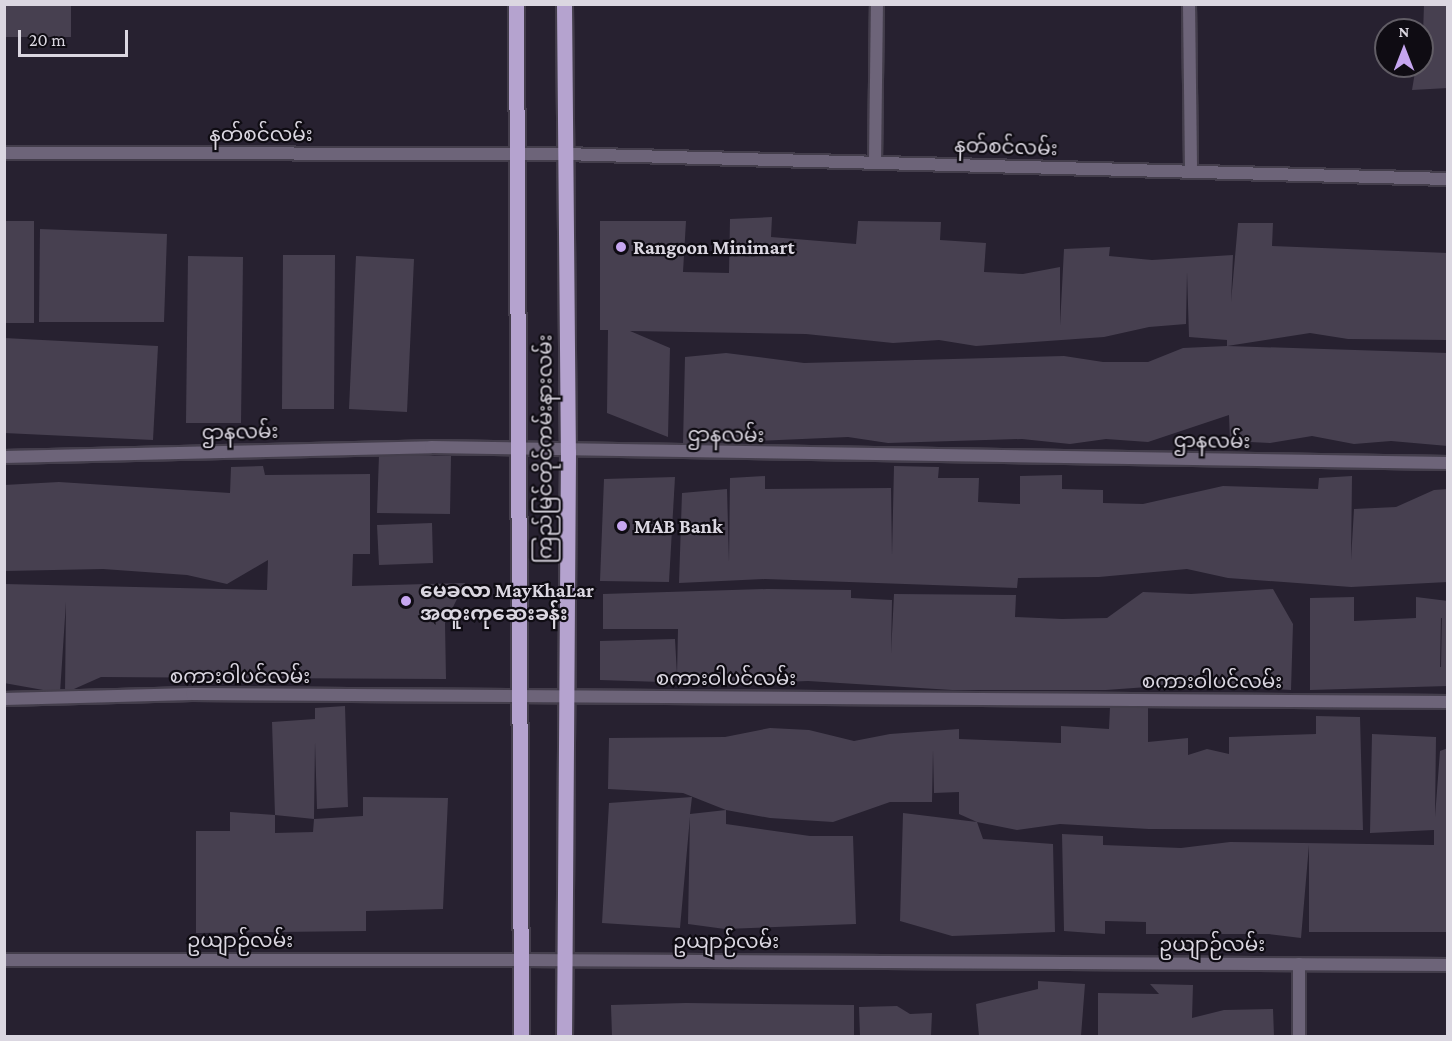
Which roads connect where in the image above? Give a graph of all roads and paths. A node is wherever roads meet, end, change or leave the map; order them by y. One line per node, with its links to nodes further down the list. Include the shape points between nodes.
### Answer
1 (516, 4): 6 (main road, ကြည်မြင်တိုင်ကမ်းနားလမ်း)
2 (564, 4): 7 (main road, ကြည်မြင်တိုင်ကမ်းနားလမ်း)
3 (877, 4): 8 (street)
4 (1189, 4): 9 (street)
5 (4, 153): 6 (street, နတ်စင်လမ်း)
6 (518, 154): 7 (street, နတ်စင်လမ်း); 11 (main road, ကြည်မြင်တိုင်ကမ်းနားလမ်း)
7 (563, 154): 8 (street, နတ်စင်လမ်း); 12 (main road, ကြည်မြင်တိုင်ကမ်းနားလမ်း)
8 (875, 163): 9 (street, နတ်စင်လမ်း)
9 (1191, 172): 10 (street, နတ်စင်လမ်း)
10 (1448, 179)
11 (519, 448): 12 (street, ဌာနလမ်း); 13 (street, ဌာနလမ်း); 15 (main road, ကြည်မြင်တိုင်ကမ်းနားလမ်း)
12 (568, 452): 14 (street, ဌာနလမ်း); 16 (main road, ကြည်မြင်တိုင်ကမ်းနားလမ်း)
13 (4, 457)
14 (1448, 463)
15 (522, 696): 16 (street, စကားဝါပင်လမ်း); 17 (street, စကားဝါပင်လမ်း, via 192,694); 20 (main road, ကြည်မြင်တိုင်ကမ်းနားလမ်း)
16 (565, 696): 18 (street, စကားဝါပင်လမ်း); 21 (main road, ကြည်မြင်တိုင်ကမ်းနားလမ်း)
17 (4, 699)
18 (1448, 702)
19 (4, 960): 20 (street, ဥယျာဉ်လမ်း)
20 (522, 960): 21 (street, ဥယျာဉ်လမ်း); 24 (main road, ကြည်မြင်တိုင်ကမ်းနားလမ်း)
21 (564, 960): 22 (street, ဥယျာဉ်လမ်း); 25 (main road, ကြည်မြင်တိုင်ကမ်းနားလမ်း)
22 (1299, 964): 23 (street, ဥယျာဉ်လမ်း); 26 (street)
23 (1448, 965)
24 (521, 1036)
25 (564, 1036)
26 (1299, 1036)

